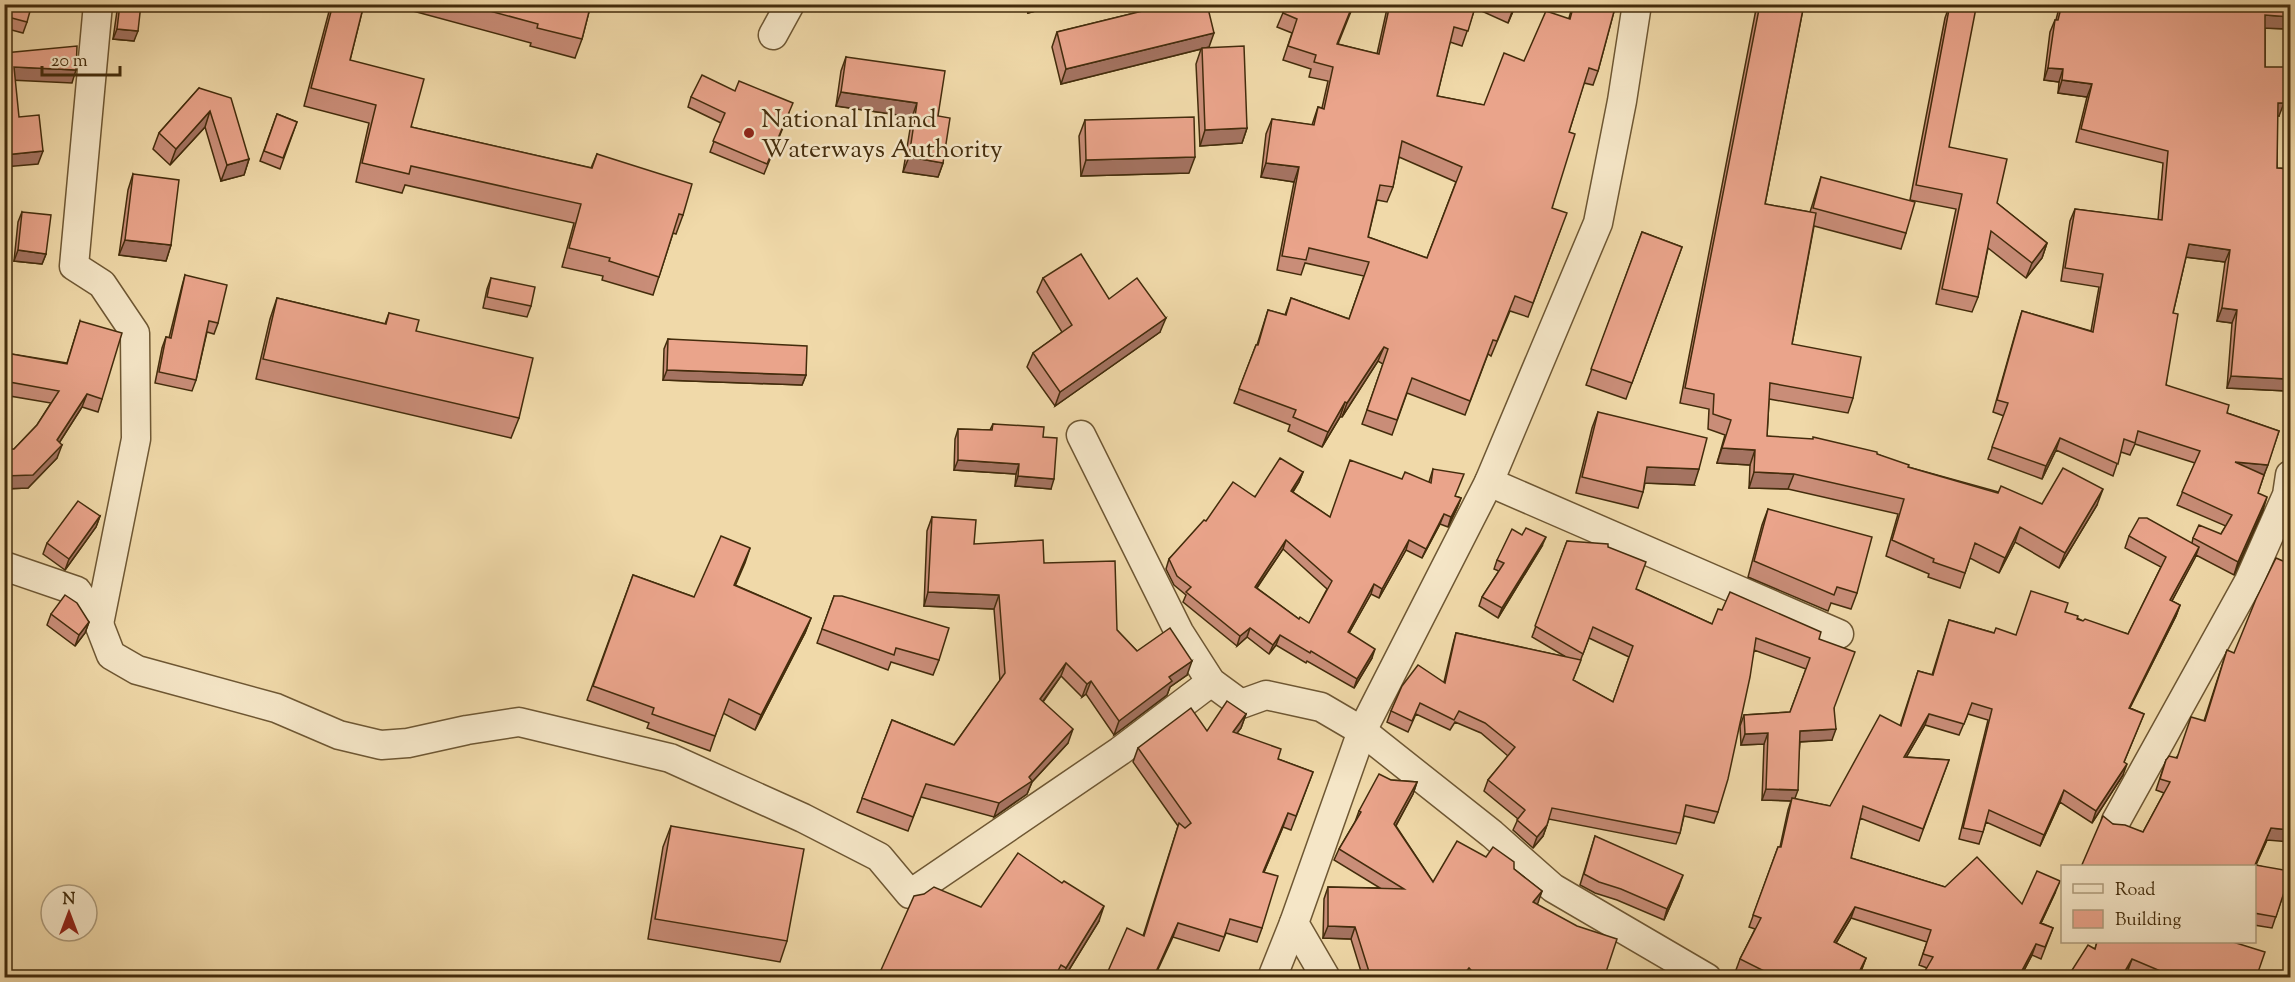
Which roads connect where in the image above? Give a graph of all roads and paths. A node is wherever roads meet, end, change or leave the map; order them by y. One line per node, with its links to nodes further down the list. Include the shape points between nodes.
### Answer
1 (98, 4): 9 (street, via 74,266 102,284 135,333 136,380 136,439)
2 (790, 4): 4 (street)
3 (1637, 4): 7 (street, via 1598,223)
4 (772, 35)
5 (1082, 435): 11 (street, via 1179,632)
6 (2290, 475): 13 (street, via 2287,495 2249,581)
7 (1489, 482): 10 (street); 12 (street)
8 (4, 566): 9 (street, via 77,591)
9 (99, 624): 11 (street, via 111,655 137,670 276,708 339,735 381,746 519,722 670,758 879,857 910,894 1120,752)
10 (1839, 634)
11 (1211, 682): 12 (street, via 1241,704 1266,695 1321,707)
12 (1362, 731): 14 (street); 17 (street, via 1553,888)
13 (2116, 820)
14 (1294, 923): 15 (street); 16 (street)
15 (1272, 978)
16 (1326, 978)
17 (1707, 978)

